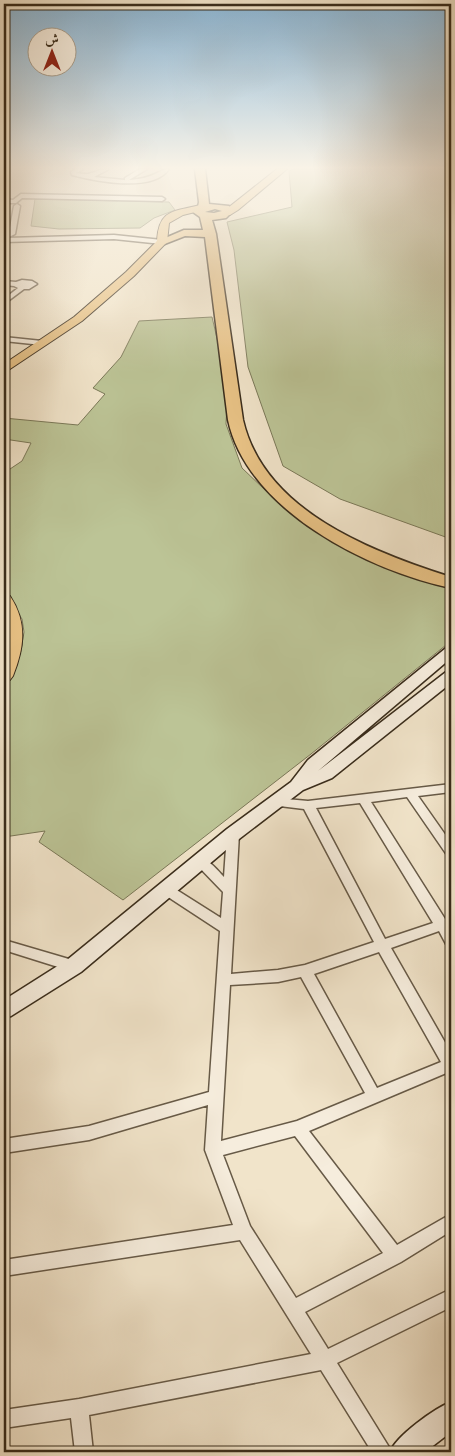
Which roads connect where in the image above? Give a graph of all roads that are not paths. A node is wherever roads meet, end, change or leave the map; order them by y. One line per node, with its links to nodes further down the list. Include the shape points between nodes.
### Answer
1 (162, 237): 6 (main road)
2 (176, 237): 6 (highway)
3 (210, 237): 13 (highway, via 240,437 260,475 277,494 322,526 394,562)
4 (218, 237): 12 (highway, via 252,441 259,458 289,491 327,521 395,554)
5 (4, 238): 6 (street, via 114,237)
6 (162, 242): 10 (main road, via 97,303)
7 (4, 283): 8 (street, via 19,286)
8 (4, 302)
9 (4, 339): 10 (street)
10 (42, 343): 11 (main road)
11 (4, 369)
12 (451, 572)
13 (451, 583)
14 (4, 600): 17 (main road, via 16,633)
15 (451, 650): 18 (main road, via 314,764)
16 (451, 675): 18 (main road, via 326,774)
17 (4, 676)
18 (297, 786): 22 (main road)
19 (451, 788): 20 (street)
20 (409, 792): 21 (street); 25 (street)
21 (362, 798): 23 (street); 29 (street)
22 (275, 802): 23 (street); 24 (main road)
23 (308, 805): 33 (street)
24 (233, 834): 26 (main road); 28 (street)
25 (451, 852)
26 (201, 863): 27 (main road); 28 (street)
27 (167, 890): 30 (street); 34 (main road)
28 (230, 891): 30 (street)
29 (447, 924): 31 (street); 33 (street)
30 (228, 929): 36 (street)
31 (451, 940)
32 (4, 945): 34 (street)
33 (382, 945): 35 (street); 38 (street)
34 (74, 966): 37 (main road)
35 (305, 971): 36 (street); 40 (street)
36 (225, 980): 39 (street)
37 (4, 1010)
38 (451, 1064): 40 (street)
39 (217, 1096): 42 (street, via 89,1133); 43 (street)
40 (374, 1096): 41 (street)
41 (298, 1128): 43 (street); 46 (street)
42 (4, 1146)
43 (213, 1150): 45 (street)
44 (451, 1222): 46 (street)
45 (244, 1231): 47 (street); 49 (street)
46 (395, 1256): 49 (street)
47 (4, 1268)
48 (451, 1298): 50 (street)
49 (293, 1309): 50 (street)
50 (324, 1360): 51 (street); 55 (street)
51 (79, 1408): 53 (street); 54 (street)
52 (451, 1415): 56 (main road)
53 (4, 1419)
54 (84, 1452)
55 (383, 1452)
56 (404, 1452)

